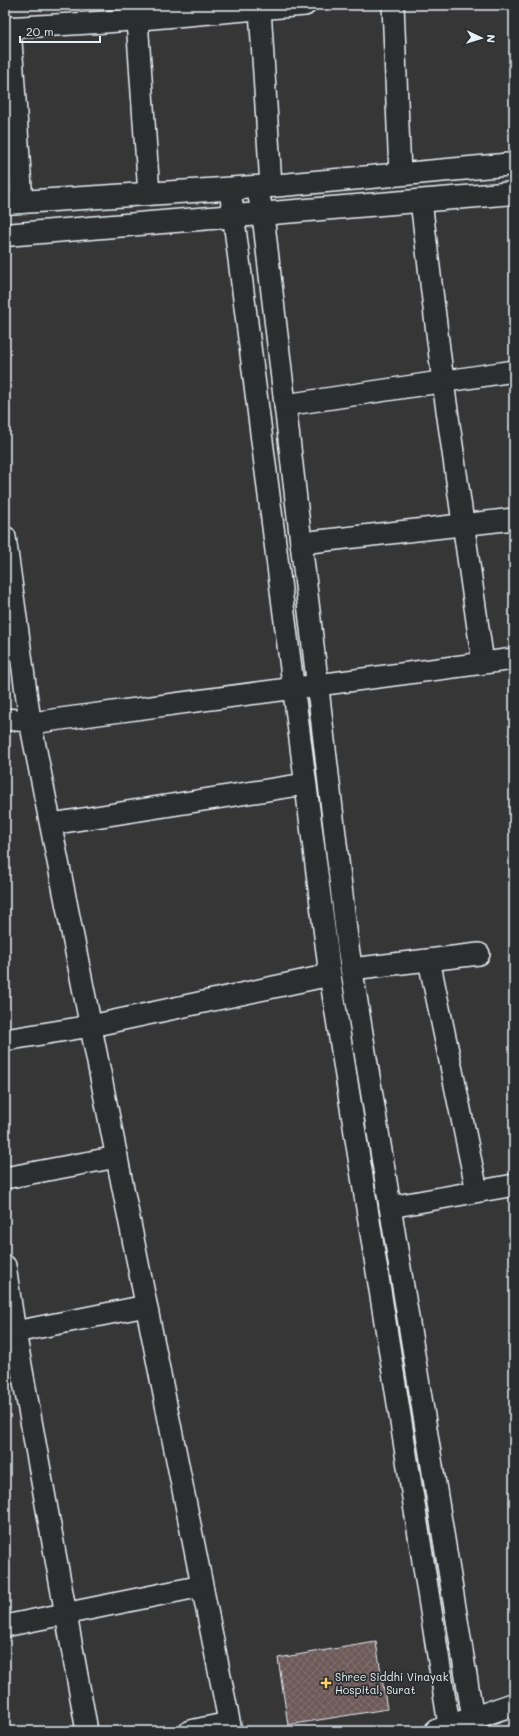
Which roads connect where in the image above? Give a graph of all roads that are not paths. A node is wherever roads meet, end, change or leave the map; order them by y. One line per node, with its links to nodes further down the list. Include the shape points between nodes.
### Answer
1 (305, 5): 3 (street)
2 (393, 5): 8 (street)
3 (251, 8): 5 (street); 9 (street)
4 (104, 14): 5 (street); 6 (street)
5 (137, 20): 12 (street)
6 (8, 28): 14 (street)
7 (514, 164): 8 (street)
8 (400, 174): 9 (street)
9 (264, 186): 10 (street); 15 (street)
10 (230, 189): 12 (street); 16 (street)
11 (514, 193): 13 (street)
12 (149, 194): 14 (street)
13 (421, 201): 15 (street); 19 (street)
14 (13, 202)
15 (263, 215): 16 (street); 20 (street)
16 (233, 217): 17 (street); 28 (street)
17 (5, 235)
18 (514, 371): 19 (street)
19 (443, 382): 20 (street); 22 (street)
20 (285, 405): 24 (street)
21 (514, 519): 22 (street)
22 (464, 524): 24 (street); 26 (street)
23 (5, 537): 30 (street)
24 (301, 543): 27 (street)
25 (514, 659): 26 (street)
26 (483, 663): 27 (street)
27 (318, 685): 28 (street); 35 (street)
28 (293, 689): 30 (street); 31 (street)
29 (5, 719): 30 (street)
30 (30, 721): 32 (street)
31 (305, 784): 32 (street); 36 (street)
32 (51, 824): 37 (street)
33 (479, 954): 34 (street)
34 (428, 960): 35 (street); 42 (street)
35 (351, 970): 43 (street)
36 (330, 975): 37 (street); 53 (street)
37 (91, 1026): 38 (street); 39 (street)
38 (5, 1040)
39 (117, 1157): 40 (street); 45 (street)
40 (5, 1178)
41 (514, 1185): 42 (street)
42 (477, 1191): 43 (street)
43 (390, 1207): 51 (street)
44 (5, 1266): 46 (street)
45 (146, 1306): 46 (street); 47 (street)
46 (10, 1333): 48 (street)
47 (202, 1586): 48 (street); 52 (street)
48 (66, 1613): 49 (street); 54 (street)
49 (5, 1626)
50 (514, 1704): 51 (street)
51 (474, 1725): 53 (street)
52 (230, 1727): 55 (street)
53 (445, 1730)
54 (86, 1731)
55 (190, 1731)

